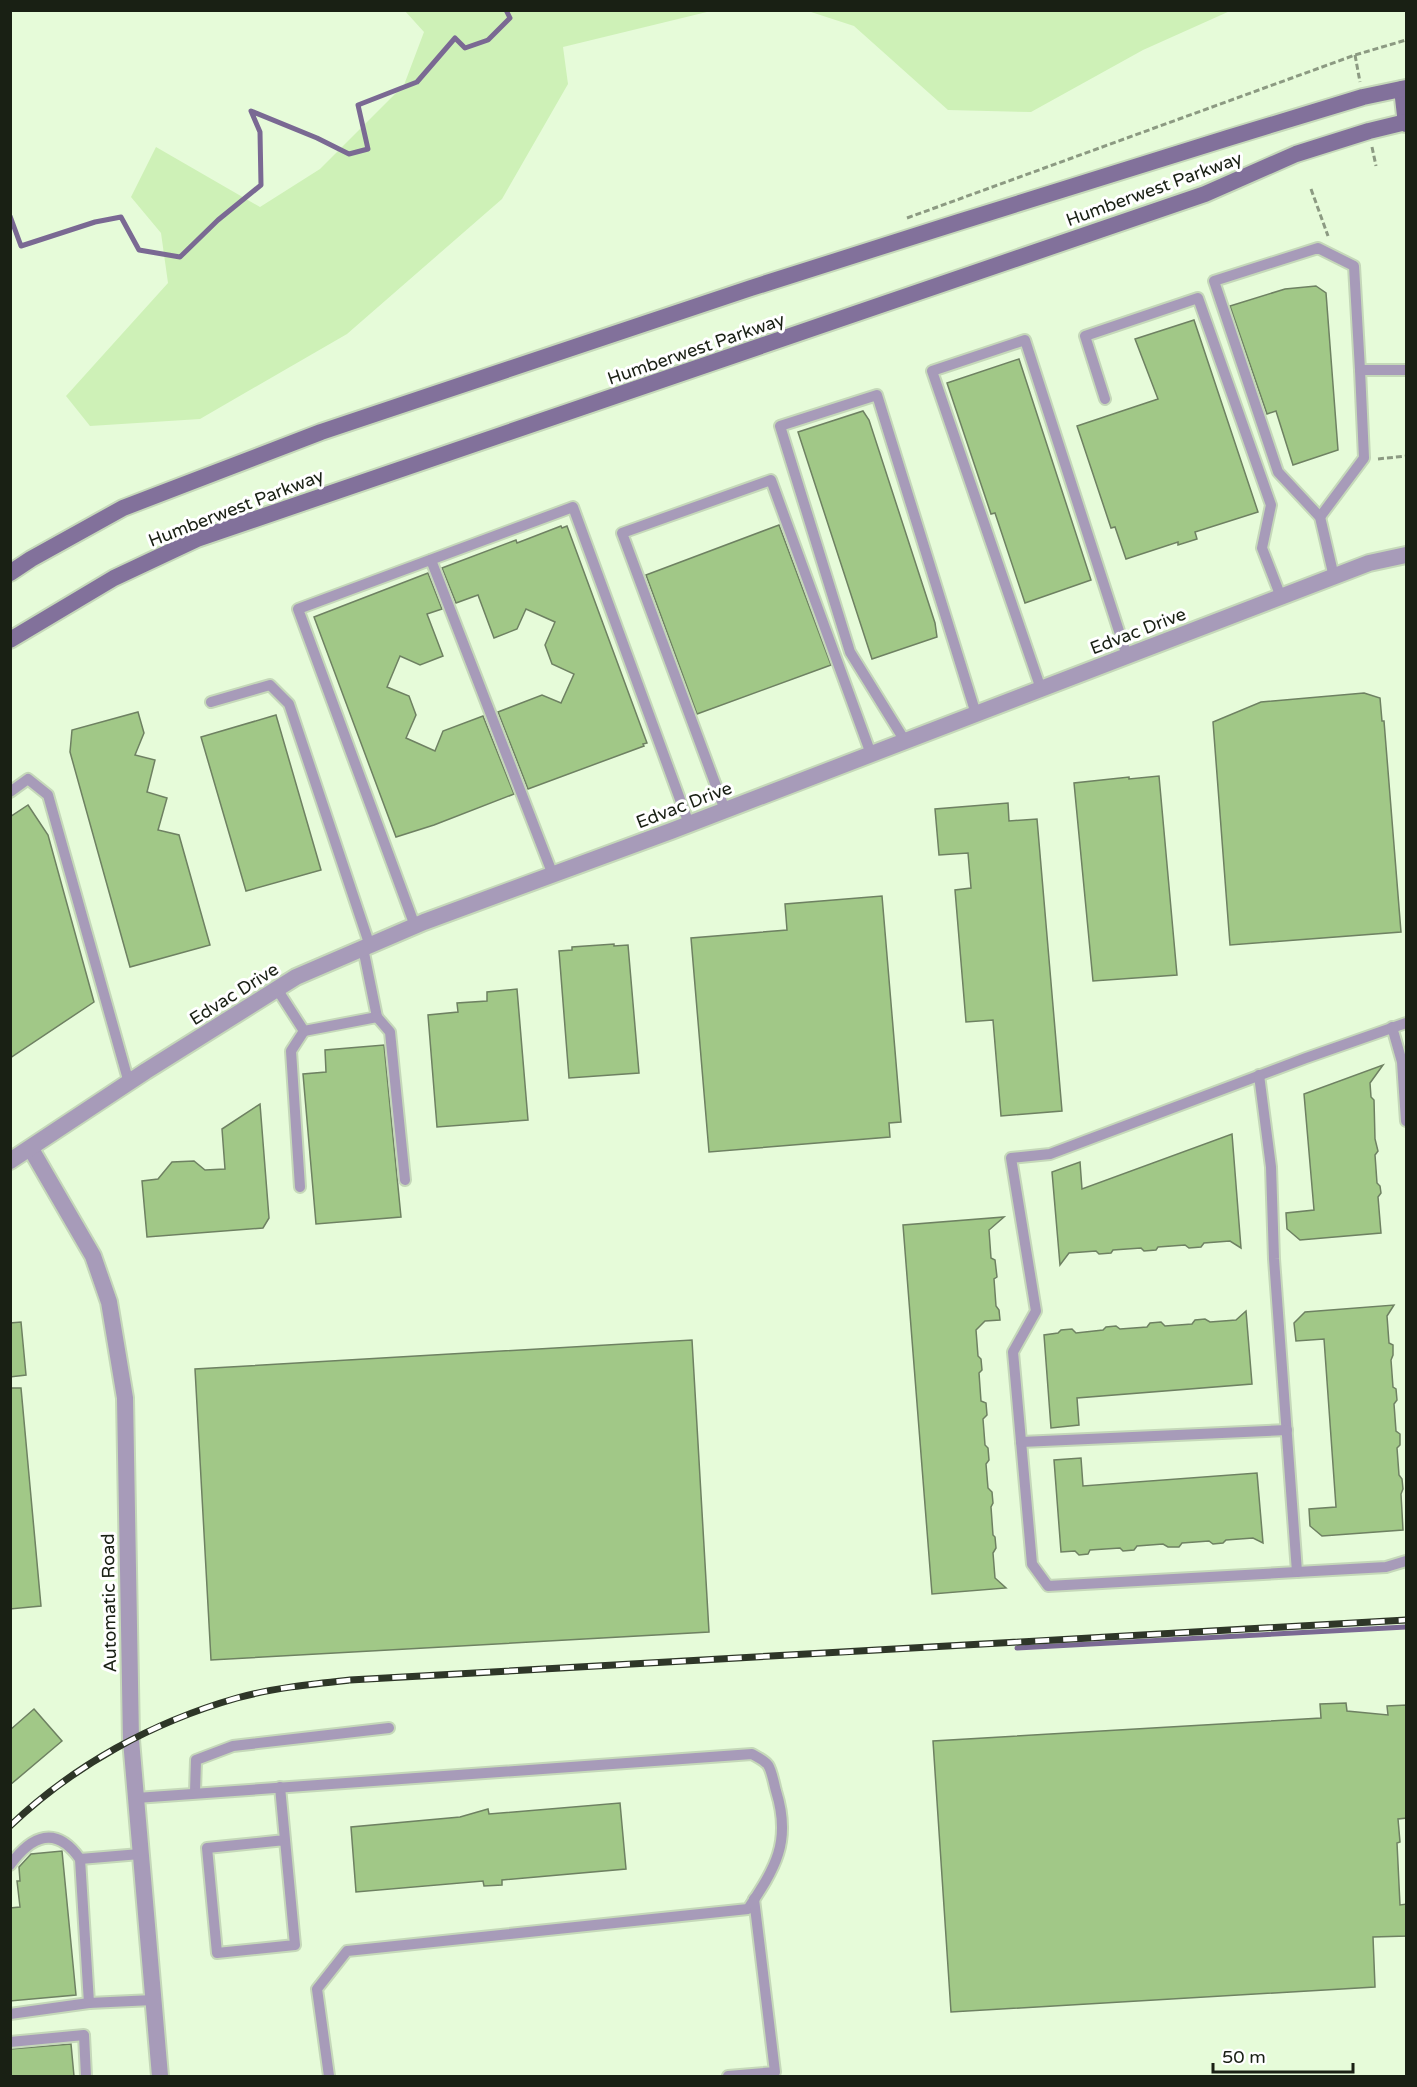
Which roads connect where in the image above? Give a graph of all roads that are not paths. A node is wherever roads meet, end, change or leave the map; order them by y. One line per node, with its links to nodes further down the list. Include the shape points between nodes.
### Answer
1 (1405, 88): 2 (main road); 9 (main road, Humberwest Parkway, via 1273,124 959,222 321,432 123,508)
2 (1406, 123): 12 (main road, Humberwest Parkway, via 1296,154 1194,198 197,539 114,578)
3 (1360, 370): 4 (lane); 6 (lane, via 1364,458); 6 (lane, via 1354,266 1318,248 1214,281 1278,472)
4 (1407, 370)
5 (1105, 399): 11 (lane, via 1085,336 1198,298 1271,505 1262,548)
6 (1320, 517): 10 (lane)
7 (1407, 555): 10 (street, Edvac Drive, via 1370,563)
8 (431, 560): 21 (lane, via 573,507); 22 (lane); 23 (lane, via 298,609)
9 (10, 573)
10 (1334, 577): 11 (street, Edvac Drive)
11 (1281, 597): 13 (street, Edvac Drive)
12 (10, 640)
13 (1127, 656): 14 (street, Edvac Drive); 14 (lane, via 1025,339 932,371)
14 (1041, 689): 16 (street, Edvac Drive)
15 (211, 702): 24 (lane, via 270,685 289,704)
16 (976, 714): 17 (street, Edvac Drive); 17 (lane, via 877,395 780,426 849,652)
17 (905, 741): 18 (street, Edvac Drive)
18 (871, 754): 20 (street, Edvac Drive); 20 (lane, via 771,480 622,533)
19 (10, 792): 31 (lane, via 28,779 48,795)
20 (725, 810): 21 (street, Edvac Drive)
21 (689, 824): 22 (street, Edvac Drive)
22 (553, 875): 23 (street, Edvac Drive)
23 (415, 926): 24 (street, Edvac Drive)
24 (367, 947): 25 (street, Edvac Drive); 26 (lane)
25 (277, 989): 29 (lane); 31 (street, Edvac Drive)
26 (377, 1017): 29 (lane); 35 (lane, via 390,1032)
27 (1407, 1023): 28 (lane)
28 (1392, 1028): 30 (lane); 32 (lane, via 1402,1062)
29 (304, 1031): 36 (lane, via 291,1051)
30 (1259, 1075): 37 (lane, via 1271,1167); 38 (lane, via 1050,1154 1011,1158 1036,1311 1013,1352)
31 (129, 1083): 33 (street, Edvac Drive)
32 (1407, 1121)
33 (31, 1149): 34 (street, Edvac Drive); 44 (street, Automatic Road, via 93,1256 109,1302 125,1398 131,1740)
34 (10, 1161)
35 (405, 1180)
36 (300, 1187)
37 (1287, 1431): 38 (lane); 40 (lane)
38 (1021, 1442): 40 (lane, via 1032,1564 1048,1586)
39 (1407, 1561): 40 (lane, via 1386,1567)
40 (1297, 1572)
41 (389, 1728): 43 (lane, via 233,1746 196,1760)
42 (280, 1787): 43 (lane); 45 (lane); 49 (lane, via 752,1754 768,1765 783,1813 779,1853)
43 (195, 1792): 44 (lane)
44 (136, 1797): 46 (street, Automatic Road)
45 (285, 1840): 45 (lane, via 295,1945 217,1953 207,1848)
46 (141, 1854): 47 (lane); 50 (street, Automatic Road)
47 (80, 1859): 48 (lane, via 57,1838 36,1840); 51 (lane)
48 (10, 1866)
49 (754, 1899): 56 (lane, via 748,1909 347,1951 317,1989); 57 (lane, via 775,2072)
50 (153, 2000): 51 (lane); 55 (street, Automatic Road)
51 (89, 2003): 52 (lane)
52 (10, 2014)
53 (10, 2042): 54 (lane, via 84,2035)
54 (86, 2076)
55 (160, 2076)
56 (329, 2076)
57 (728, 2076)

